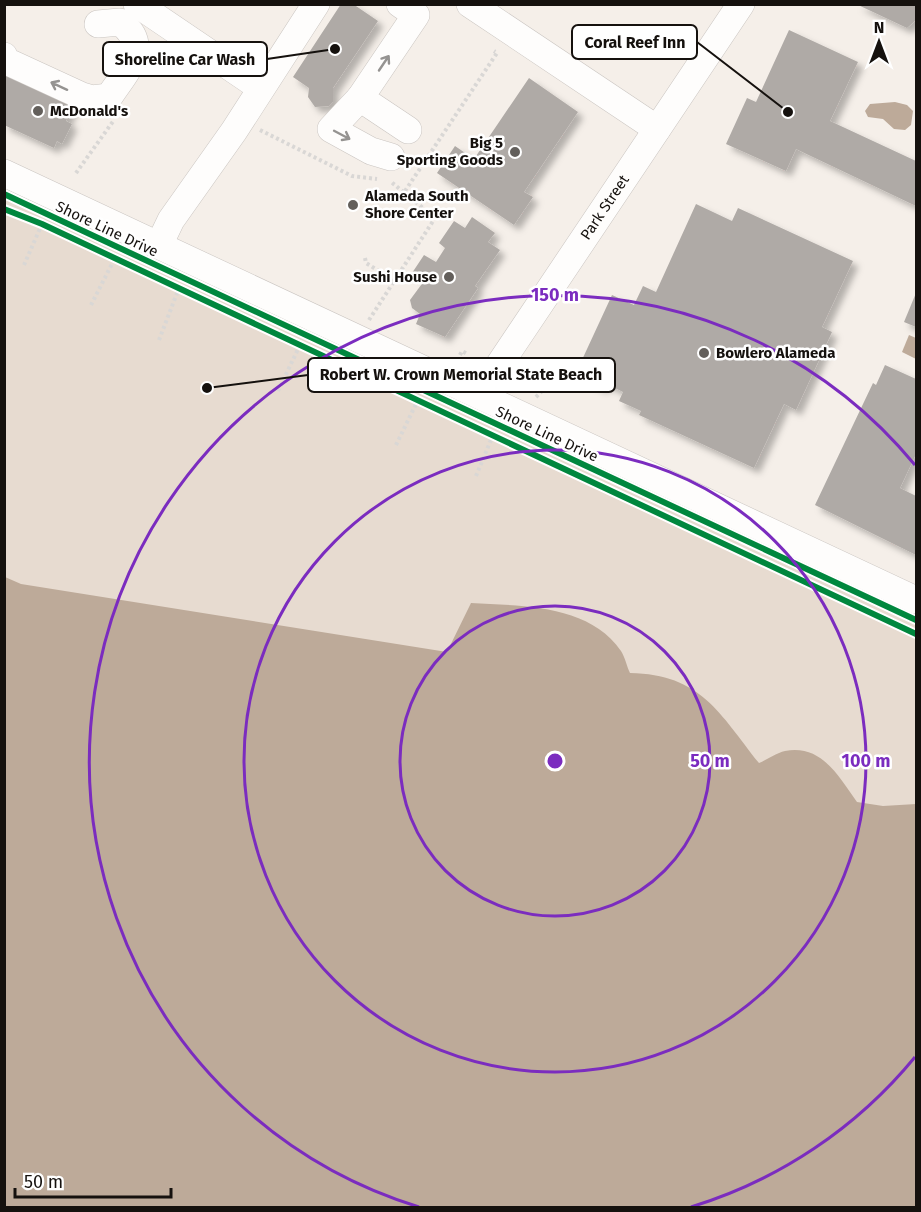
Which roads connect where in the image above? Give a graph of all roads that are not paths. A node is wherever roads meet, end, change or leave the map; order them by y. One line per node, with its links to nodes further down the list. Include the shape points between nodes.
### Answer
1 (137, 4): 8 (street)
2 (316, 4): 8 (street)
3 (400, 4): 9 (street, one-way to 3, via 416,15)
4 (741, 4): 10 (street, Park Street)
5 (493, 14): 10 (street)
6 (98, 24): 7 (street, one-way to 7, via 120,22 133,32 136,46 133,60 109,97 82,96 6,61)
7 (4, 56)
8 (261, 88): 14 (street, via 171,220)
9 (360, 98): 11 (street); 12 (street, one-way to 12, via 331,129 371,151)
10 (657, 129): 15 (street, Park Street)
11 (408, 130)
12 (391, 157)
13 (4, 173): 14 (street, Shore Line Drive)
14 (159, 245): 15 (street, Shore Line Drive)
15 (479, 395): 16 (street, Shore Line Drive)
16 (916, 600)

